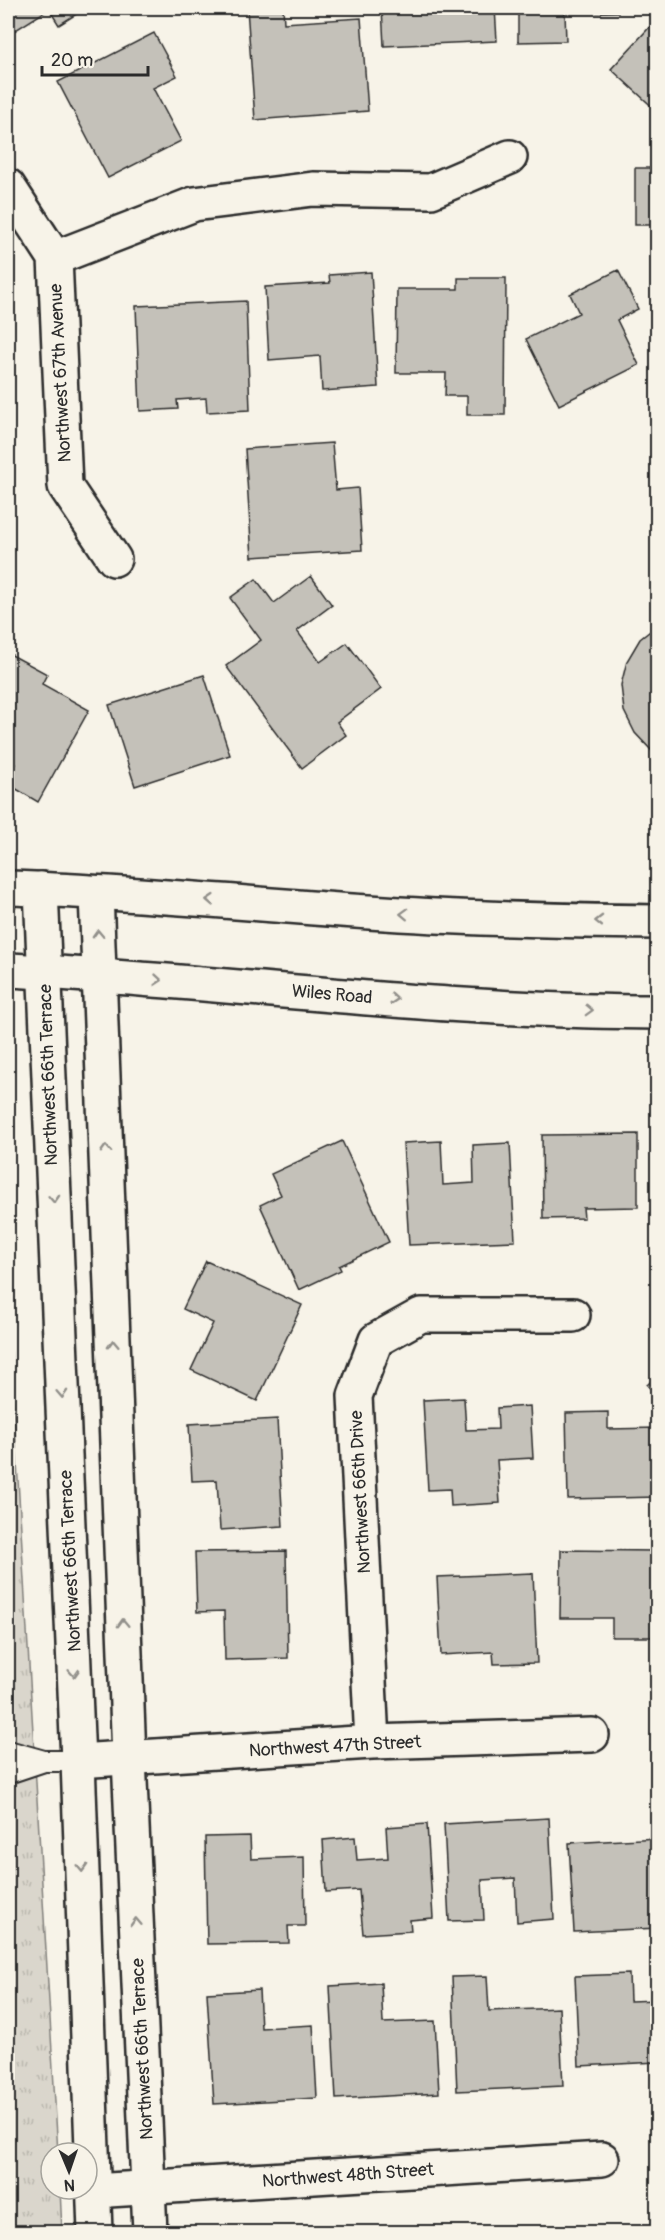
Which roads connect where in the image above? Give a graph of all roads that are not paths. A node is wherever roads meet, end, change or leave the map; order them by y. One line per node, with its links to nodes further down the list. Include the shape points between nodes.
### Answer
1 (510, 157): 3 (street, via 431,191 314,189 194,204)
2 (8, 186): 3 (street, Northwest 67th Avenue)
3 (55, 258): 4 (street, Northwest 67th Avenue, via 65,486)
4 (114, 559)
5 (8, 888): 6 (street)
6 (41, 889): 7 (street); 10 (street, Northwest 66th Terrace)
7 (96, 894): 8 (street, one-way to 7, via 386,913); 11 (street, Northwest 66th Terrace, one-way to 7)
8 (657, 922)
9 (8, 970): 10 (street, Wiles Road)
10 (44, 972): 11 (street, Wiles Road); 19 (street, Northwest 66th Terrace, one-way to 19)
11 (100, 975): 12 (street, Wiles Road, one-way to 12, via 467,1005); 17 (street, Northwest 66th Terrace, one-way to 11)
12 (657, 1012)
13 (573, 1315): 15 (street, Northwest 66th Drive, via 421,1316 376,1340 355,1396)
14 (592, 1735): 15 (street, Northwest 47th Street)
15 (372, 1742): 17 (street, Northwest 47th Street)
16 (8, 1751): 18 (lane)
17 (129, 1758): 19 (street, Northwest 47th Street); 23 (street, Northwest 66th Terrace, one-way to 17)
18 (44, 1761): 19 (lane); 20 (lane)
19 (78, 1761): 21 (street, Northwest 66th Terrace, one-way to 21)
20 (8, 1773)
21 (91, 2141)
22 (602, 2159): 23 (street, Northwest 48th Street)
23 (148, 2187): 24 (street, Northwest 48th Street); 27 (street, Northwest 66th Terrace)
24 (99, 2191)
25 (93, 2201): 26 (street, Northwest 66th Terrace)
26 (95, 2232)
27 (150, 2232)

